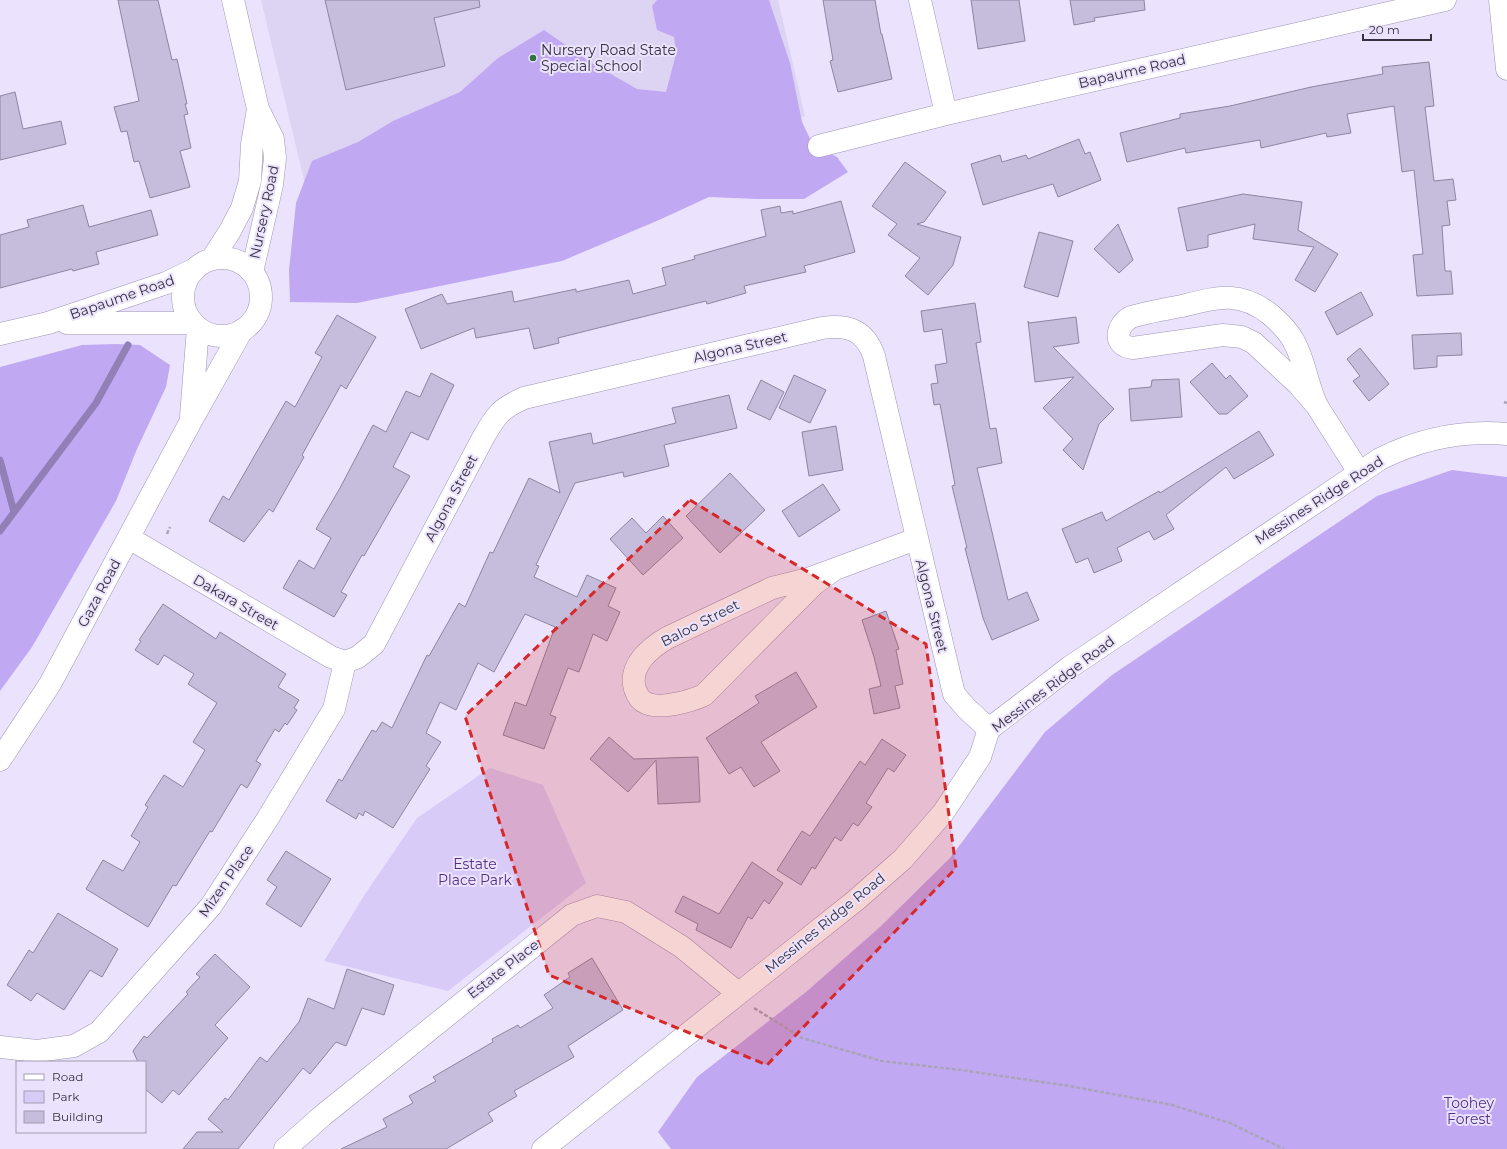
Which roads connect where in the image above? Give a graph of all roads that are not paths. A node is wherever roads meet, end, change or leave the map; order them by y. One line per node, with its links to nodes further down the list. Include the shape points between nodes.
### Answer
1 (233, 0): 6 (street, Nursery Road)
2 (920, 0): 7 (street)
3 (1445, 0): 7 (street, Bapaume Road)
4 (1500, 0): 5 (street)
5 (1507, 68)
6 (258, 108): 9 (street, Nursery Road, via 252,144 250,182 239,214 230,231); 10 (street, Nursery Road, via 273,139 275,158 272,185)
7 (946, 114): 8 (street, Bapaume Road)
8 (819, 146)
9 (204, 264): 10 (street, via 230,258); 11 (street, Bapaume Road, via 166,283); 12 (street, via 188,278 184,289 186,313)
10 (252, 272): 13 (street, via 259,284 259,310 252,322)
11 (48, 323): 12 (street, Bapaume Road); 14 (street, Bapaume Road)
12 (195, 325): 13 (street, via 208,334 220,336 232,335); 16 (street, Gaza Road)
13 (242, 330): 16 (street, Gaza Road)
14 (0, 334)
15 (1317, 406): 15 (street, via 1279,364 1254,343 1242,337 1215,335 1129,348 1121,342 1119,328 1131,317 1215,298 1231,297 1245,300 1267,312 1280,323 1293,340); 18 (street)
16 (191, 421): 19 (street, Gaza Road)
17 (1507, 434): 18 (street, Messines Ridge Road, via 1456,435 1427,440 1392,453)
18 (1359, 472): 23 (street, Messines Ridge Road, via 1070,667)
19 (129, 538): 22 (street, Dakara Street, via 324,653); 24 (street, Gaza Road, via 50,684)
20 (916, 538): 21 (street, Baloo Street); 22 (street, Algona Street, via 870,346 862,336 852,330 822,328 532,396 507,406 494,419 484,436 374,644 358,657); 23 (street, Algona Street, via 954,694)
21 (835, 569): 21 (street, Baloo Street, via 814,584 704,695 686,702 657,705 646,703 638,695 634,686 636,668 643,657 659,642 772,588)
22 (345, 662): 26 (street, Mizen Place, via 334,709 211,906 99,1032 74,1046 37,1051)
23 (989, 730): 25 (street, Messines Ridge Road, via 980,757 943,813 903,859 855,901)
24 (0, 760)
25 (738, 993): 27 (street, Estate Place, via 682,947 626,912 597,906 572,915 344,1098); 28 (street, Messines Ridge Road)
26 (0, 1047)
27 (285, 1149)
28 (543, 1149)

